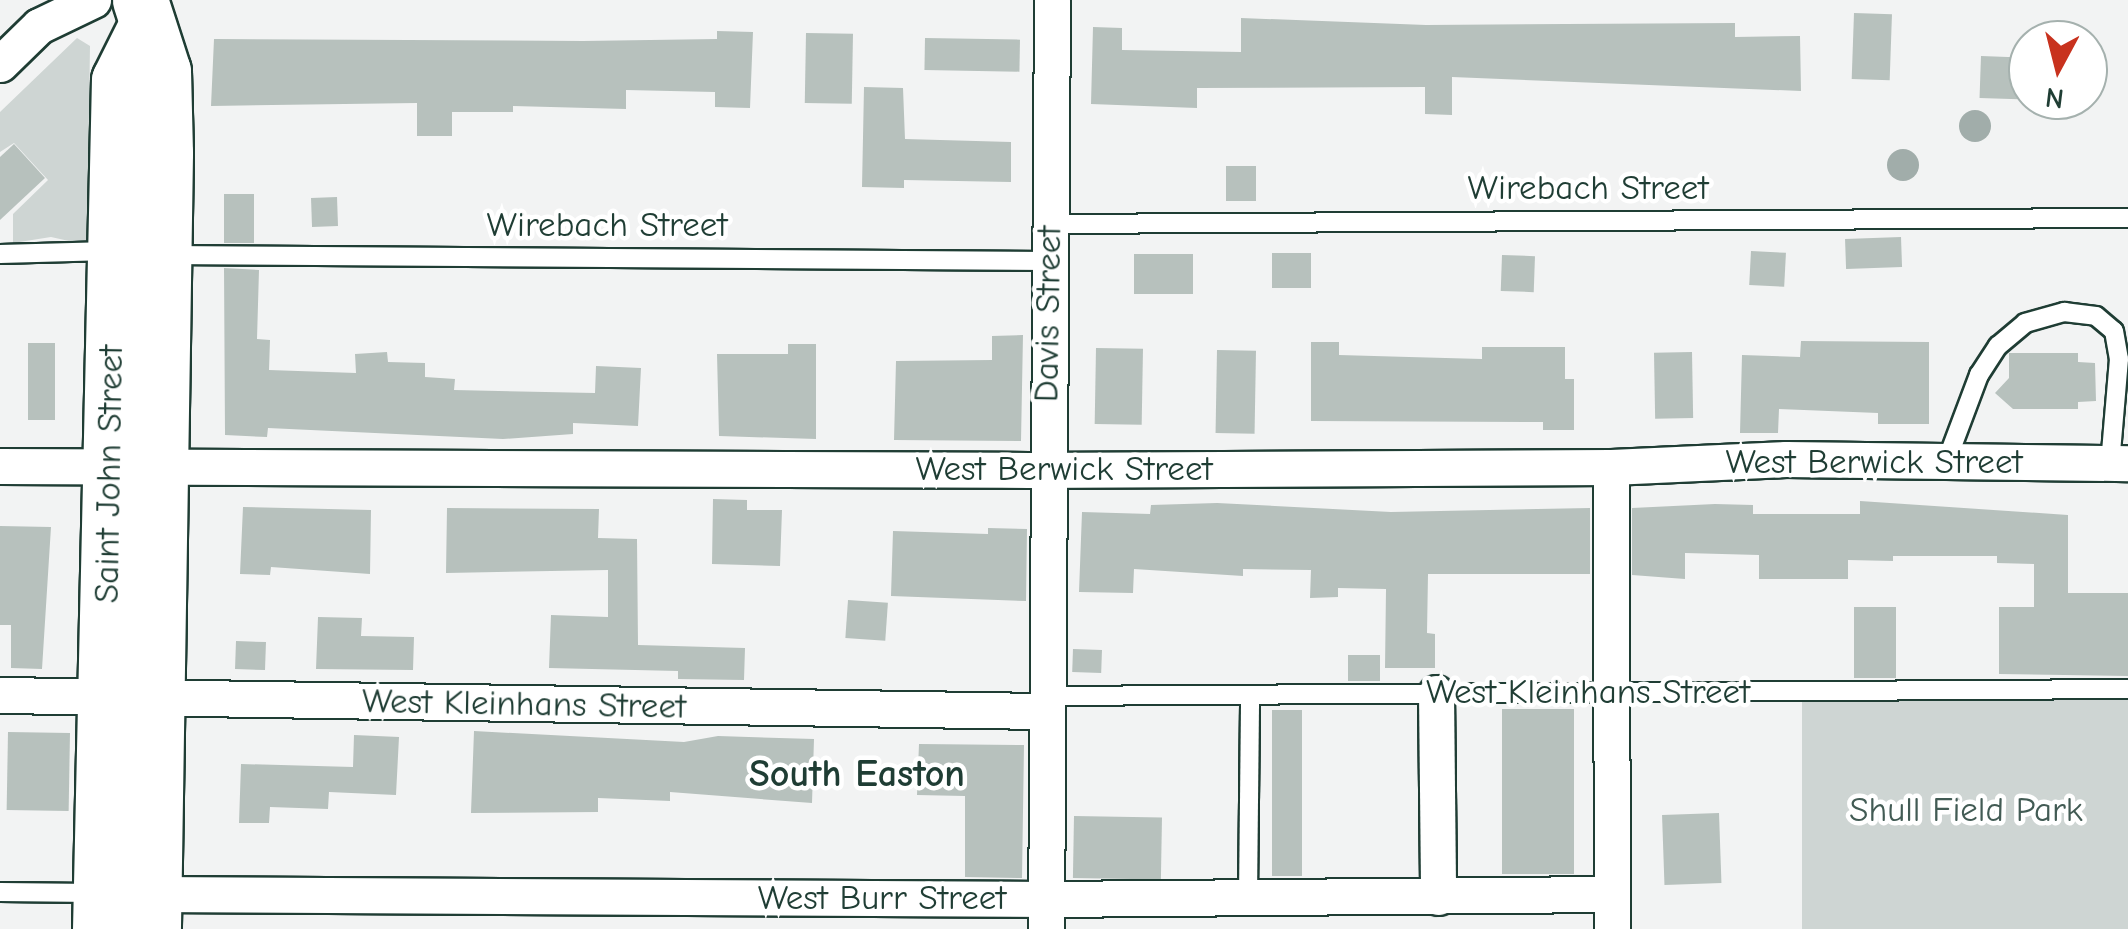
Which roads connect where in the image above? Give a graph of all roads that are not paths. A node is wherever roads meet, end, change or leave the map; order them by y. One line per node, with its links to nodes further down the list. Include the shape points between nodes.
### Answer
1 (93, 0): 4 (street, via 39,26)
2 (1052, 0): 6 (street, Davis Street)
3 (143, 13): 7 (main road, Saint John Street, via 119,80); 9 (main road, Saint John Street, via 163,70)
4 (0, 64)
5 (2128, 218): 6 (lane, Wirebach Street)
6 (1049, 224): 10 (street, Davis Street)
7 (113, 251): 8 (lane); 15 (main road, Saint John Street)
8 (0, 254)
9 (166, 254): 10 (lane, Wirebach Street); 15 (main road, Saint John Street)
10 (1048, 261): 16 (street, Davis Street)
11 (1947, 460): 12 (street, West Berwick Street); 12 (lane, via 1979,375 1998,346 2024,323 2064,312 2096,316 2114,331); 14 (street, West Berwick Street, via 1786,458)
12 (2119, 463)
13 (0, 466): 15 (street, West Berwick Street)
14 (1611, 467): 16 (street, West Berwick Street); 18 (street)
15 (135, 468): 16 (street, West Berwick Street); 22 (main road, Saint John Street)
16 (1046, 470): 23 (street, Davis Street)
17 (2128, 689): 18 (lane, West Kleinhans Street)
18 (1610, 691): 19 (lane, West Kleinhans Street); 25 (street)
19 (1436, 693): 21 (lane, West Kleinhans Street); 27 (street)
20 (0, 695): 22 (street, West Kleinhans Street)
21 (1250, 695): 23 (lane, West Kleinhans Street); 26 (lane)
22 (131, 697): 23 (street, West Kleinhans Street); 28 (main road, Saint John Street)
23 (1047, 703): 29 (street, Davis Street)
24 (0, 892): 28 (lane, West Burr Street)
25 (1612, 894): 27 (street, West Burr Street); 30 (street)
26 (1248, 896): 27 (street, West Burr Street); 29 (street, West Burr Street)
27 (1438, 897)
28 (127, 911): 29 (street, West Burr Street)
29 (1046, 914)
30 (1612, 929)

